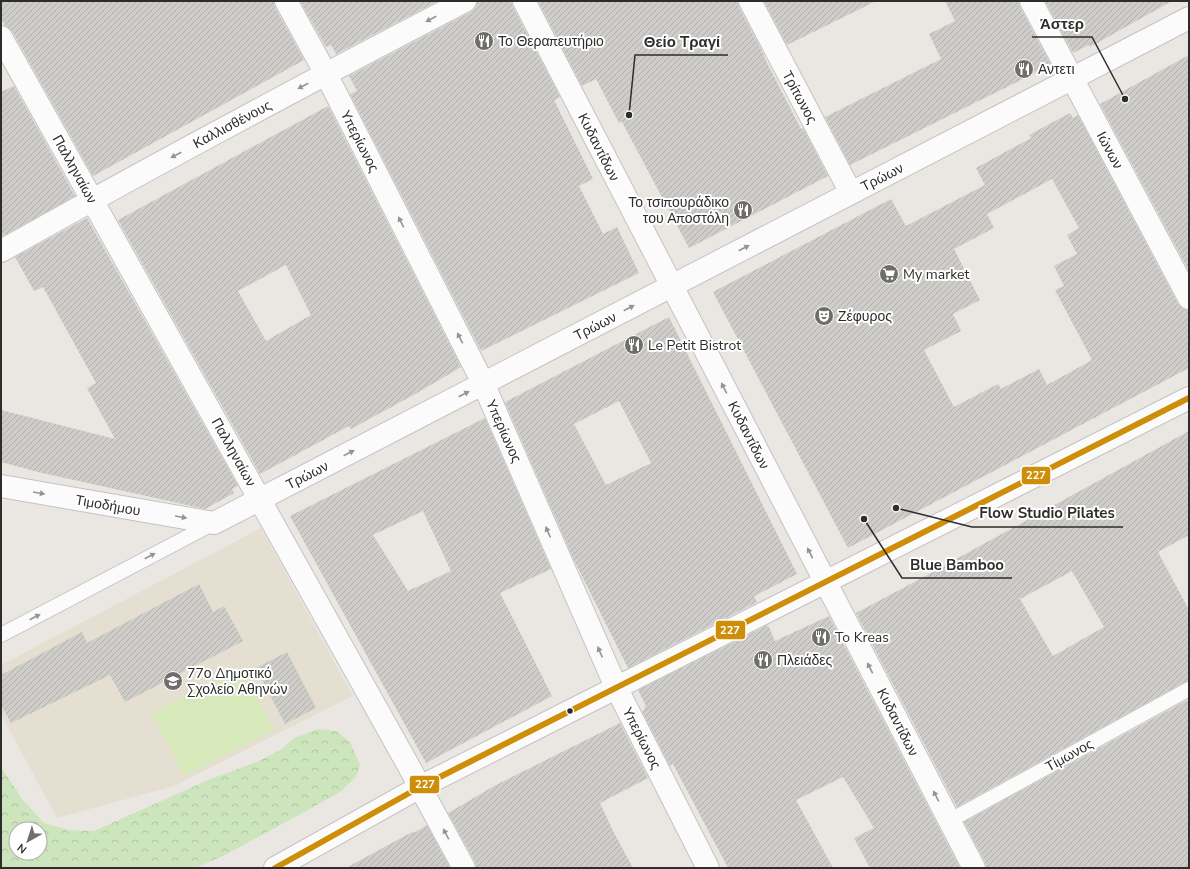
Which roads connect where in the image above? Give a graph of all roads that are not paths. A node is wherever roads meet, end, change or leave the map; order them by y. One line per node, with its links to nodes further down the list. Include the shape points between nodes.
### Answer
1 (286, 1): 8 (street, Υπερίωνος)
2 (465, 1): 8 (street, Καλλισθένους, one-way to 8)
3 (524, 1): 13 (street, Κυδαντίδων)
4 (750, 1): 10 (street, Τρίτωνος)
5 (1031, 1): 9 (street, Ιώνων)
6 (1189, 18): 9 (street, Τρώων)
7 (1, 37): 11 (street, Παλληναίων)
8 (326, 74): 11 (street, Καλλισθένους, one-way to 11); 15 (street, Υπερίωνος, one-way to 8)
9 (1072, 78): 10 (street, Τρώων); 14 (street, Ιώνων)
10 (851, 193): 13 (street, Τρώων, one-way to 10)
11 (93, 200): 12 (street, Καλλισθένους); 18 (street, Παλληναίων)
12 (1, 251)
13 (671, 286): 15 (street, Τρώων, one-way to 13); 20 (street, Κυδαντίδων, one-way to 13)
14 (1189, 298)
15 (483, 384): 18 (street, Τρώων, one-way to 15); 22 (street, Υπερίωνος, one-way to 15)
16 (1189, 398): 20 (street)
17 (1, 486): 19 (street, Τιμοδήμου, one-way to 19)
18 (260, 499): 19 (street, Τρώων); 24 (street, Παλληναίων)
19 (214, 523): 21 (lane, Τρώων, one-way to 19)
20 (825, 582): 22 (street); 25 (street, Κυδαντίδων, one-way to 20)
21 (1, 635)
22 (616, 687): 24 (street); 28 (street, Υπερίωνος)
23 (1189, 689): 25 (lane, Τίμωνος)
24 (420, 787): 26 (street); 27 (street, Παλληναίων, one-way to 24)
25 (949, 821): 29 (street, Κυδαντίδων)
26 (275, 868)
27 (464, 868)
28 (708, 868)
29 (974, 868)

